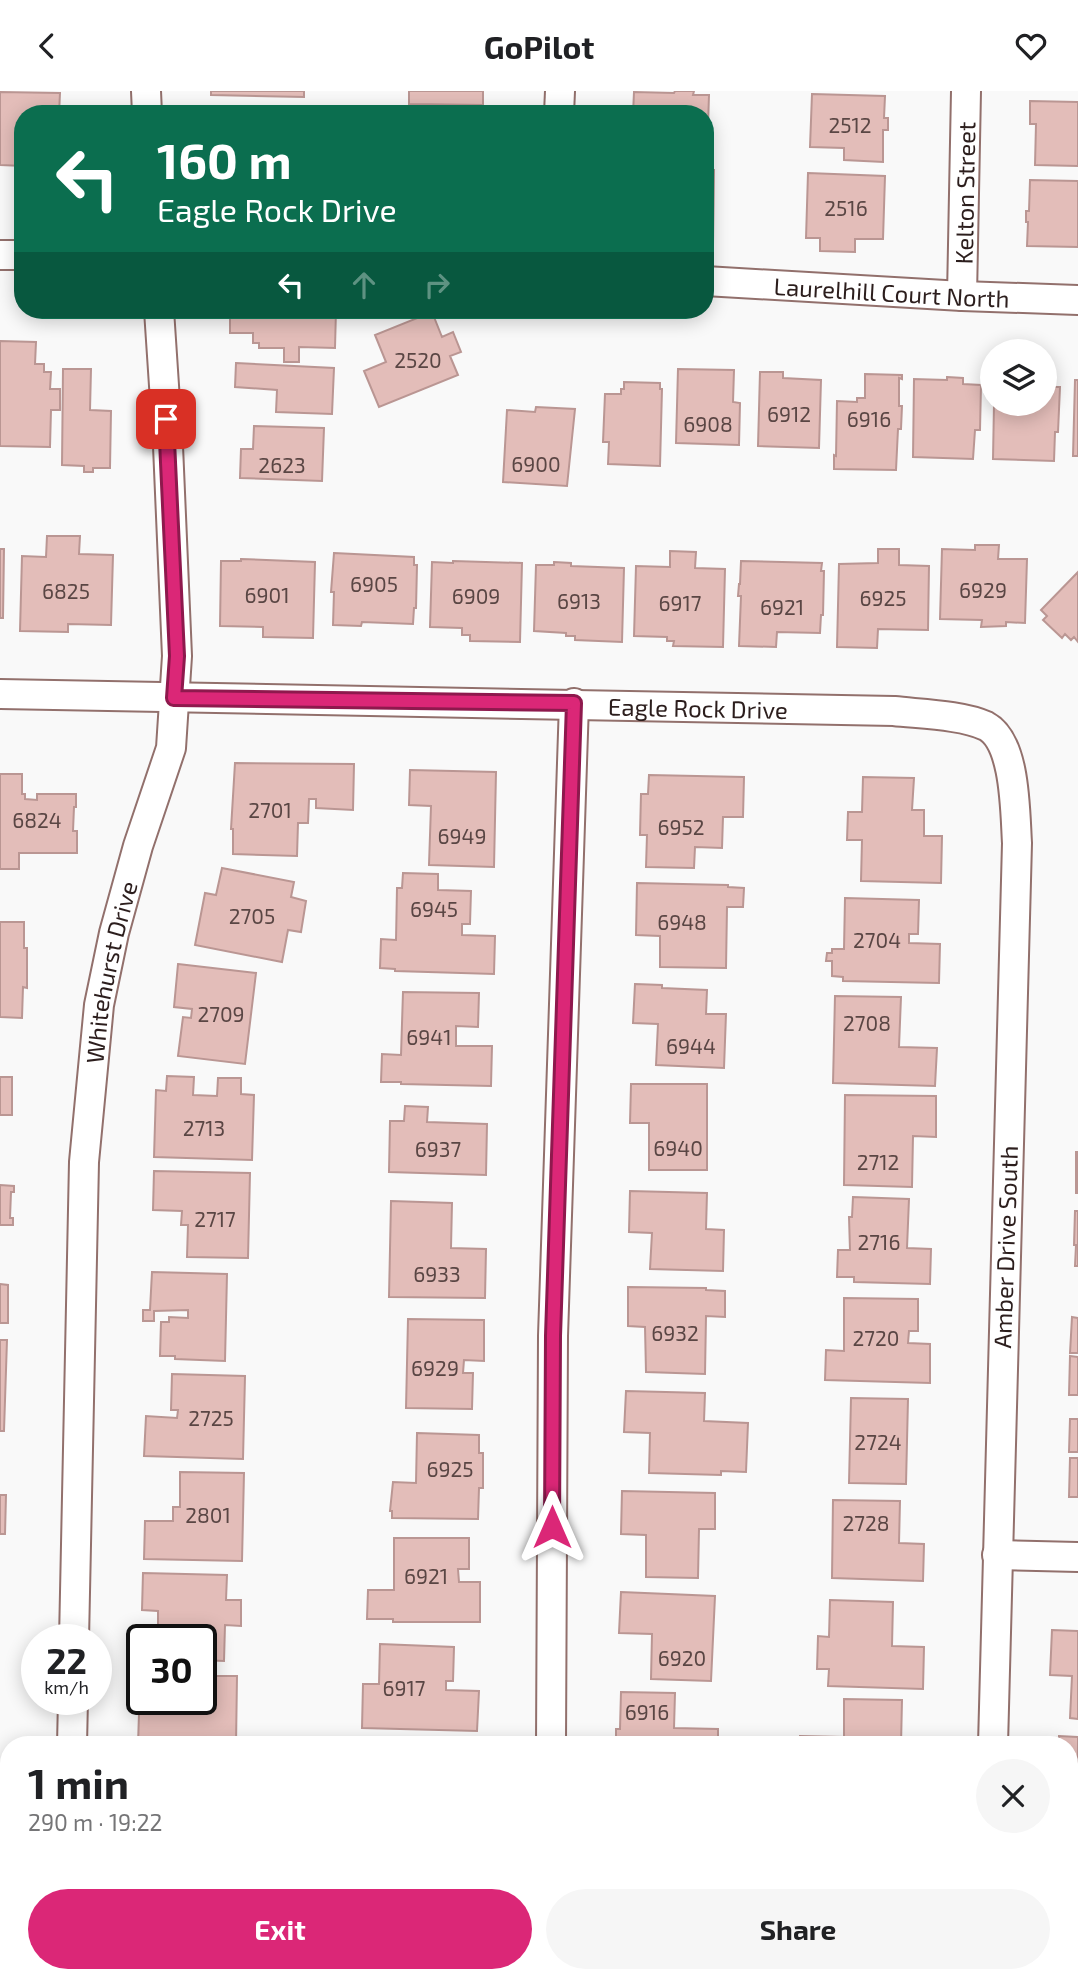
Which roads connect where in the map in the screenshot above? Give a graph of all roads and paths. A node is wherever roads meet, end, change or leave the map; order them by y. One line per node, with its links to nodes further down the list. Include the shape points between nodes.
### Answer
1 (966, 91): 3 (street, Kelton Street)
2 (714, 282): 3 (street, Laurelhill Court North)
3 (962, 296): 4 (street, Laurelhill Court North)
4 (1078, 300)
5 (160, 319): 7 (street, Whitehurst Drive, via 176,628)
6 (0, 694): 7 (street, Eagle Rock Drive)
7 (174, 698): 8 (street, Eagle Rock Drive); 12 (street, Whitehurst Drive, via 171,748 135,856 99,1005 84,1162)
8 (574, 703): 9 (street, Eagle Rock Drive, via 894,711 970,720 1001,739); 15 (street, via 553,1336)
9 (1004, 751): 10 (street, Amber Drive South, via 1013,782 1017,843)
10 (997, 1555): 11 (street); 16 (street, Amber Drive South)
11 (1078, 1557)
12 (74, 1624)
13 (73, 1715): 14 (street)
14 (72, 1736)
15 (551, 1736)
16 (993, 1736)

